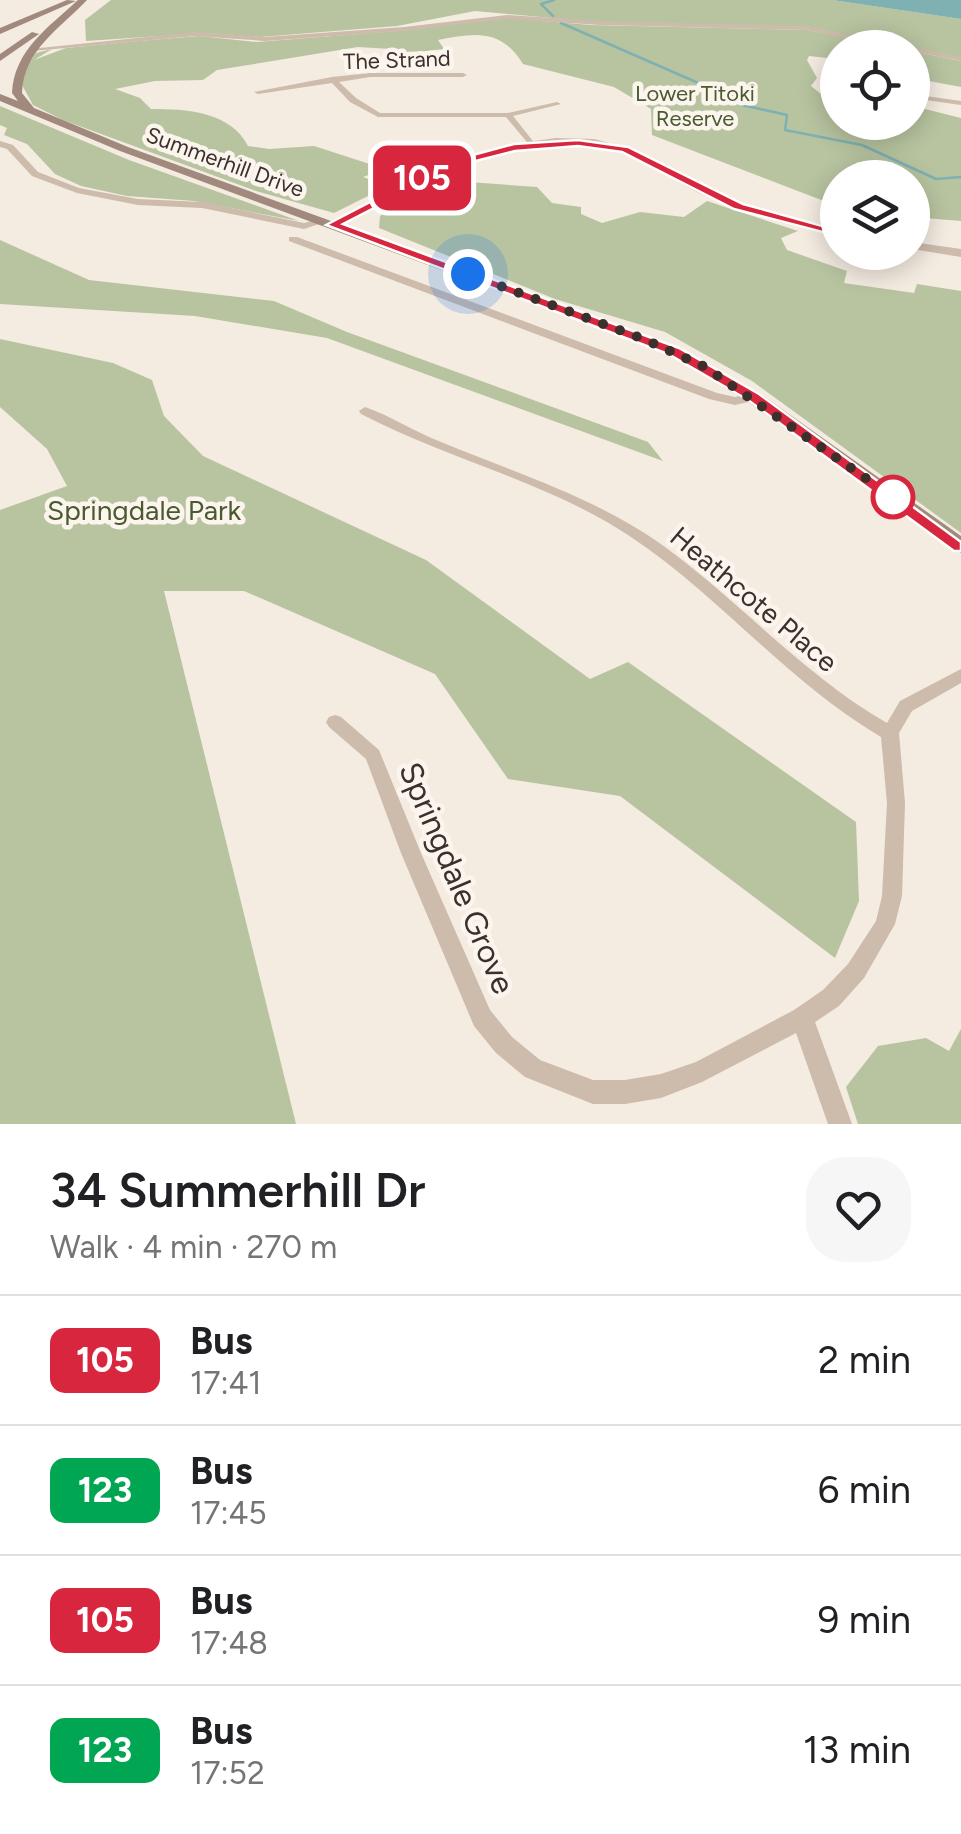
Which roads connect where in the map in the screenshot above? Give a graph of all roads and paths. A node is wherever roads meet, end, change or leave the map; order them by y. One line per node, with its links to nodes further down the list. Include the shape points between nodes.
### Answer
1 (73, 0): 3 (main road)
2 (82, 0): 5 (main road); 7 (main road)
3 (0, 31)
4 (820, 31): 5 (street, via 507,16 265,39 206,34)
5 (33, 49): 9 (main road)
6 (930, 53): 8 (street)
7 (0, 58)
8 (961, 59)
9 (18, 70): 12 (main road); 18 (main road, via 17,94)
10 (463, 75): 11 (street, The Strand)
11 (332, 80): 13 (street, The Strand); 19 (street, The Strand, via 378,115)
12 (0, 82)
13 (258, 92)
14 (0, 97): 18 (main road, Summerhill Drive)
15 (930, 99): 17 (street)
16 (558, 104): 19 (street)
17 (961, 104)
18 (35, 113): 22 (main road, Summerhill Drive)
19 (508, 115): 21 (street)
20 (0, 144): 22 (street, via 35,174 87,192 304,226)
21 (532, 145): 22 (street, via 452,164); 23 (street, via 624,150 739,206)
22 (328, 223): 27 (main road, Summerhill Drive, via 660,345)
23 (820, 227)
24 (293, 239): 27 (street, via 713,396)
25 (930, 248): 26 (street)
26 (961, 253)
27 (753, 397): 29 (main road, Summerhill Drive)
28 (365, 411): 32 (street, Heathcote Place, via 446,452 571,497 634,532 705,584 834,700)
29 (961, 546)
30 (961, 675): 32 (street, via 906,706)
31 (336, 722): 33 (street, Springdale Grove, via 374,755 482,1018 534,1069 593,1092 661,1086)
32 (890, 732): 33 (street, Springdale Grove, via 895,862 885,924 856,971)
33 (802, 1018): 34 (street)
34 (840, 1124)

